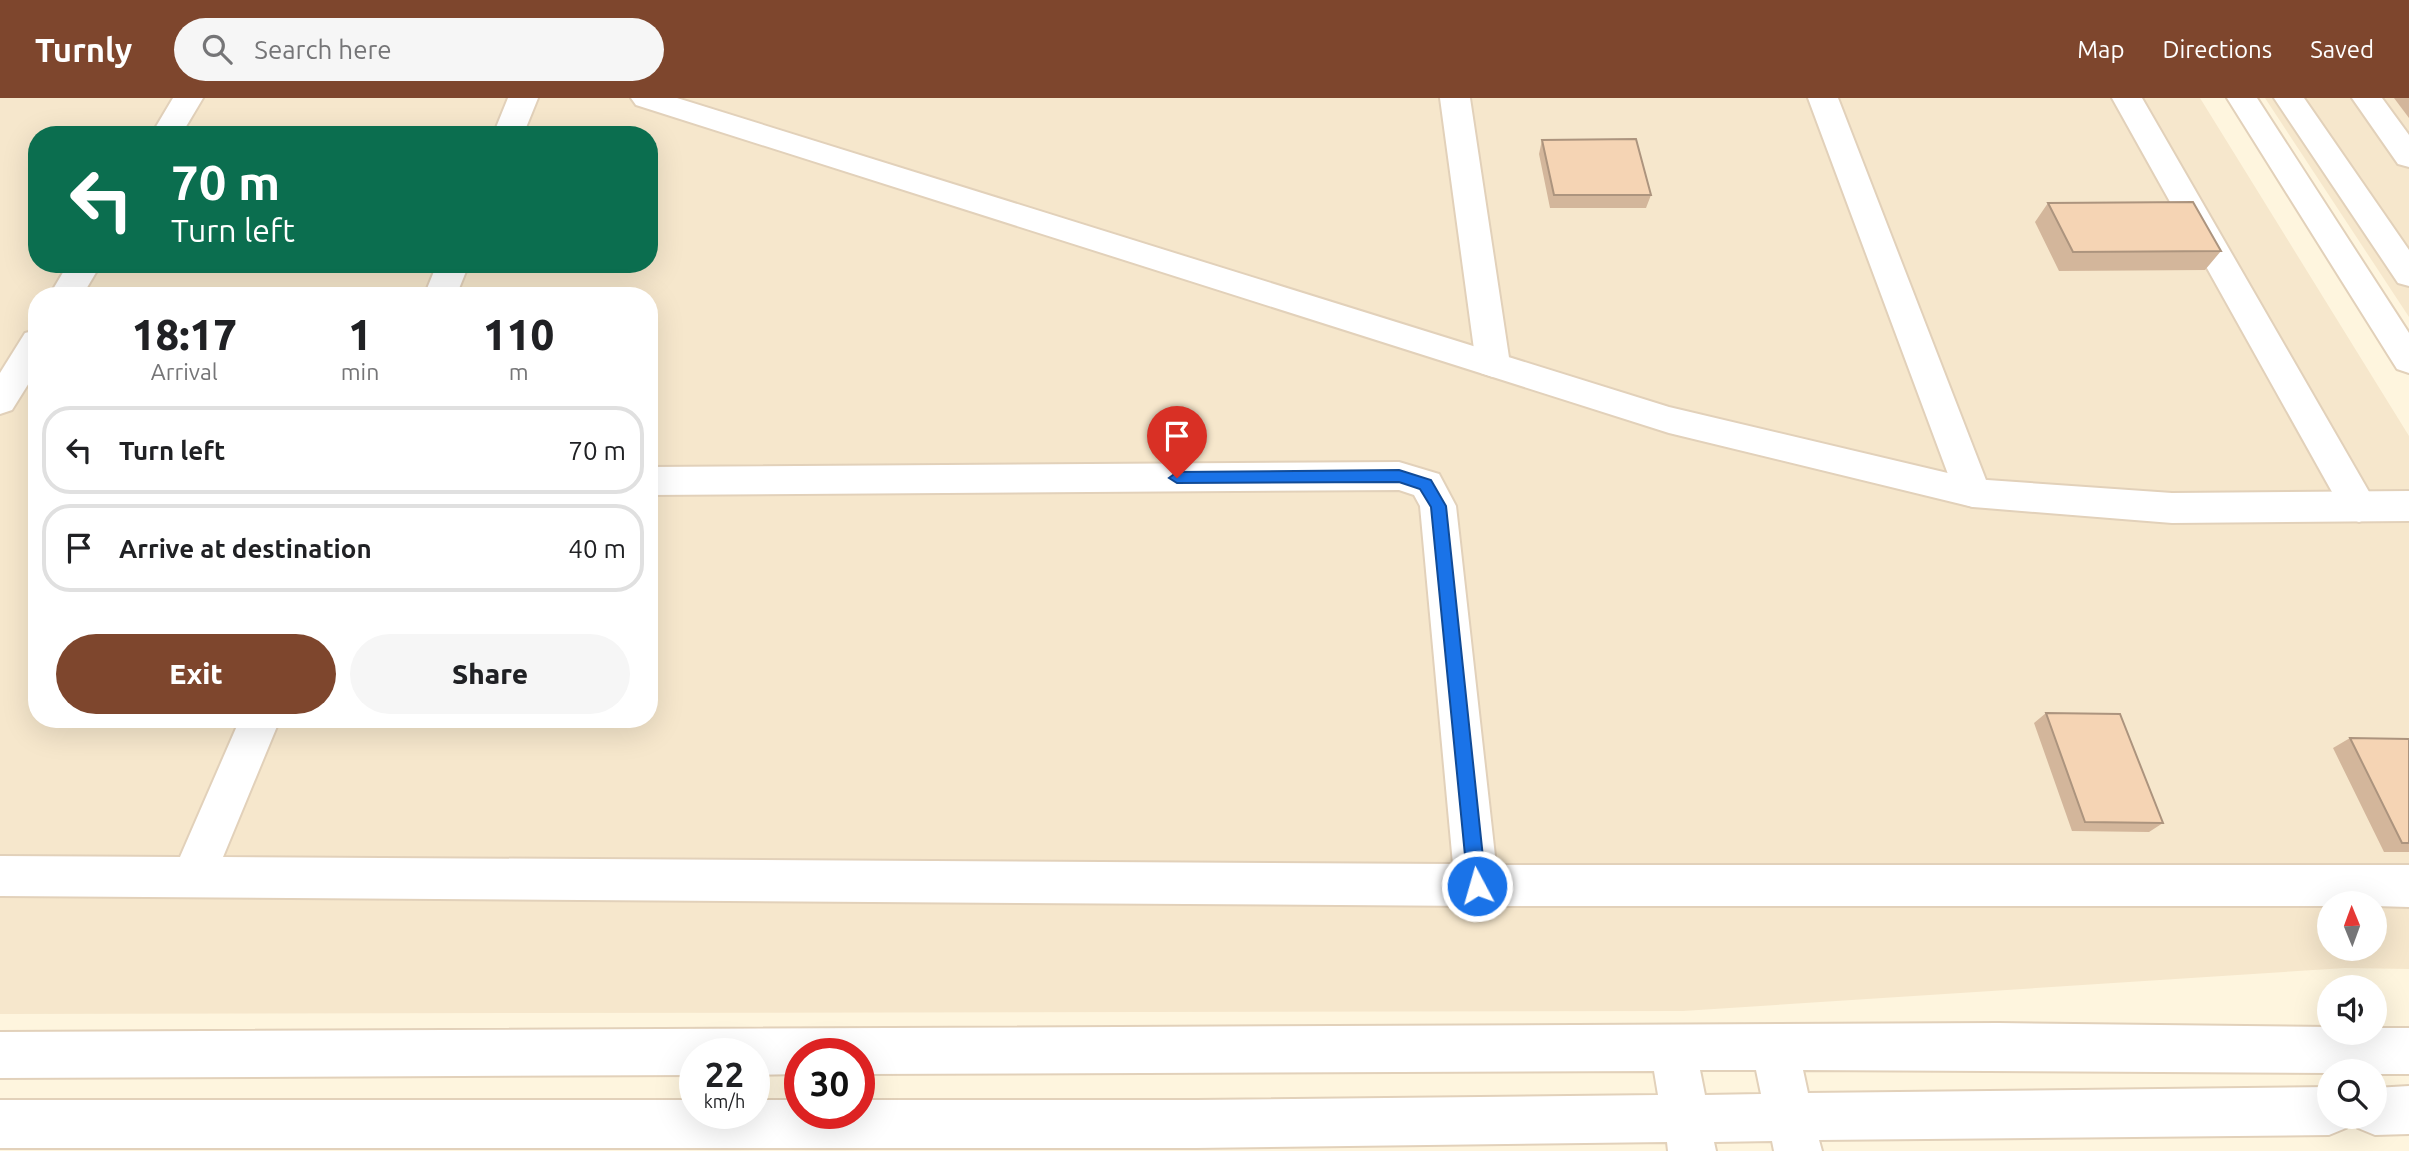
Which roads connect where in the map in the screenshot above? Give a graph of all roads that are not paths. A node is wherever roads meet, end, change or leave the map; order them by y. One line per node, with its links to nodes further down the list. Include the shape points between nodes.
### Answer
1 (188, 98): 11 (street)
2 (523, 98): 12 (street)
3 (646, 98): 10 (street)
4 (1455, 98): 17 (street)
5 (1823, 98): 20 (street)
6 (2127, 98): 22 (street)
7 (2242, 98): 16 (street)
8 (2289, 98): 14 (street)
9 (2367, 98): 13 (street)
10 (687, 104): 17 (street)
11 (171, 126)
12 (512, 126)
13 (2409, 157)
14 (2409, 275)
15 (28, 356): 18 (street)
16 (2409, 360)
17 (1493, 364): 20 (street, via 1669,420)
18 (0, 401)
19 (658, 481): 26 (street, via 1399,476 1426,484 1438,506)
20 (1973, 493): 22 (street, via 2172,508)
21 (2409, 506): 22 (street)
22 (2359, 507)
23 (256, 728): 25 (street)
24 (0, 876): 25 (street)
25 (193, 877): 26 (street)
26 (1477, 886): 27 (street)
27 (2409, 886)
28 (1673, 1047): 29 (street); 31 (street); 36 (street)
29 (1774, 1047): 30 (street); 37 (street)
30 (2409, 1051)
31 (0, 1055)
32 (2409, 1110): 33 (street)
33 (2387, 1111)
34 (2317, 1112): 37 (street)
35 (0, 1124): 36 (street, via 1196,1124)
36 (1689, 1134): 37 (street)
37 (1794, 1134)

